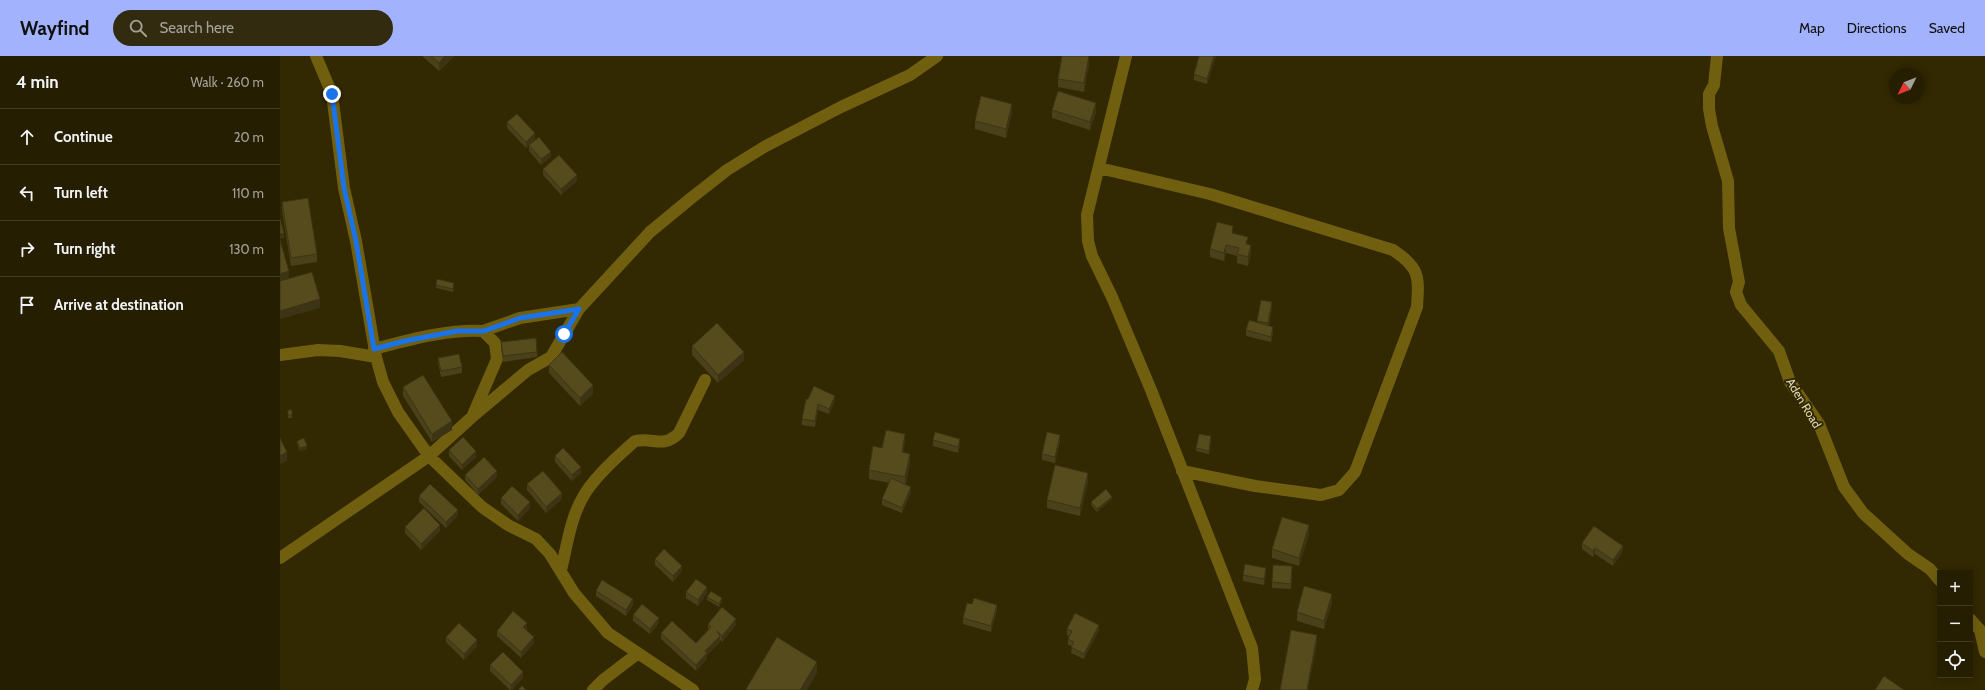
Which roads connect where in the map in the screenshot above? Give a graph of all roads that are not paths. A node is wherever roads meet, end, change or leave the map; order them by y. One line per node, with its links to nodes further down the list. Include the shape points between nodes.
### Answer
1 (316, 56): 8 (street, via 332,94 344,188 356,241)
2 (937, 56): 6 (street, via 910,75 841,107 764,147 727,170 650,232)
3 (1126, 56): 5 (street)
4 (1717, 56): 16 (street, Aden Road, via 1714,85 1709,94 1710,109 1712,126 1728,181 1728,221 1739,282 1736,292 1741,305 1780,351 1790,382 1819,424 1844,487 1859,508 1897,545 1930,569)
5 (1099, 168): 13 (street, via 1087,216 1088,241 1092,256 1151,390); 13 (street, via 1210,194 1393,250 1409,260 1418,278 1417,307 1355,472 1339,490 1321,495 1255,486)
6 (579, 309): 7 (street, via 520,318); 11 (street, via 551,357 528,370)
7 (484, 331): 8 (street, via 457,331 405,341); 11 (street, via 495,343 497,360)
8 (375, 353): 9 (street, via 318,350); 12 (street, via 383,382 398,412)
9 (280, 355)
10 (705, 380): 15 (street, via 679,432 673,438 667,442 635,441 583,496)
11 (472, 417): 12 (street)
12 (429, 456): 14 (street); 15 (street, via 482,507 508,525 536,539)
13 (1182, 471): 22 (street, via 1252,648 1255,679)
14 (280, 558)
15 (561, 570): 19 (street, via 574,592 608,633)
16 (1937, 577)
17 (1973, 622): 18 (street, via 1980,630)
18 (1985, 652)
19 (637, 654): 20 (street); 21 (street)
20 (593, 690)
21 (693, 690)
22 (1252, 690)

